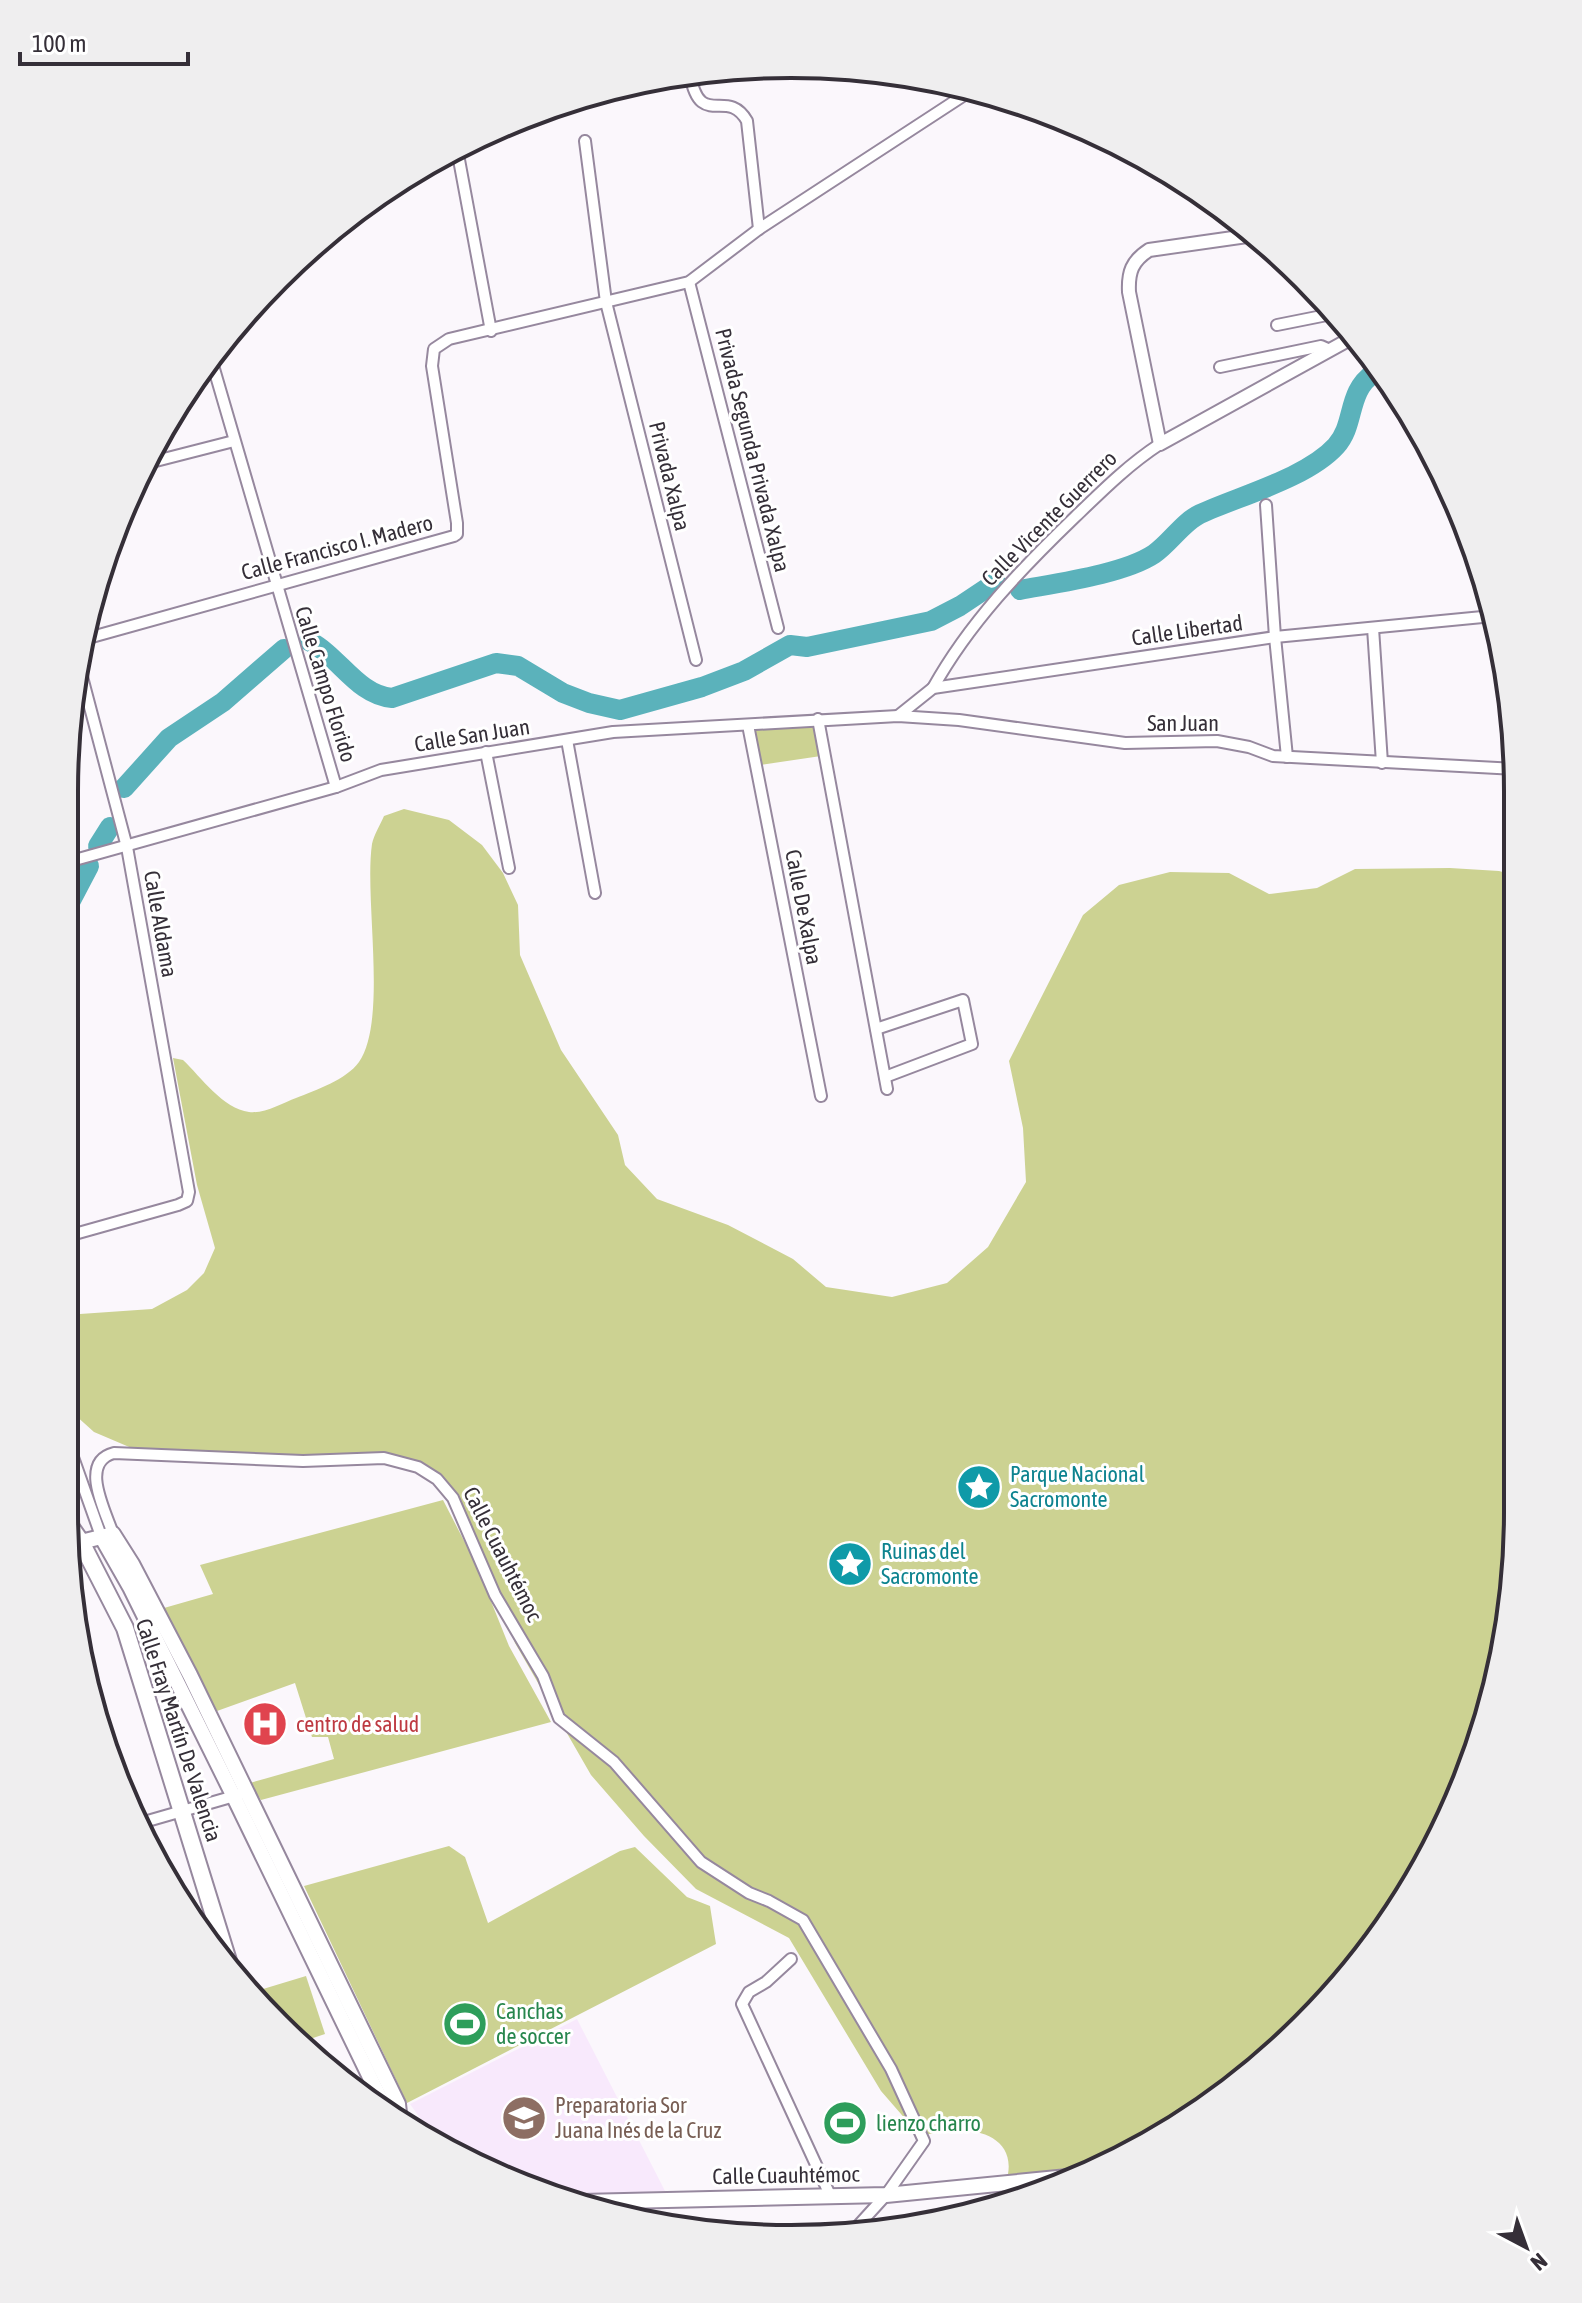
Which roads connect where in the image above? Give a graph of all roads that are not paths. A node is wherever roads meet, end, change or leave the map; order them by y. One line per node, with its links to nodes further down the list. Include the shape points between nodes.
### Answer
1 (692, 85): 5 (street, via 699,101 710,107 732,106 747,121)
2 (959, 98): 5 (street)
3 (585, 141): 8 (street, Privada Xalpa)
4 (459, 161): 11 (street)
5 (759, 229): 7 (street)
6 (1239, 237): 17 (street, via 1149,250 1135,259 1128,277)
7 (689, 282): 8 (street); 22 (street, Privada Segunda Privada Xalpa)
8 (606, 302): 11 (street); 26 (street, Privada Xalpa)
9 (1322, 316): 10 (street)
10 (1277, 325)
11 (491, 331): 20 (street, Calle Francisco I. Madero, via 449,339 434,349 432,366 457,534)
12 (1345, 342): 13 (street, Calle Vicente Guerrero)
13 (1330, 350): 14 (street, via 1321,346); 17 (street, Calle Vicente Guerrero)
14 (1220, 367)
15 (215, 372): 16 (street, Calle Campo Florido)
16 (234, 441): 18 (street); 20 (street, Calle Campo Florido)
17 (1160, 444): 27 (street, Calle Vicente Guerrero, via 1129,465 1051,540 968,633)
18 (160, 460)
19 (1266, 505): 25 (street)
20 (275, 585): 24 (street, Calle Francisco I. Madero); 37 (street, Calle Campo Florido)
21 (1482, 617): 23 (street, Calle Libertad)
22 (778, 628)
23 (1373, 628): 25 (street, Calle Libertad); 35 (street)
24 (96, 636)
25 (1275, 637): 27 (street, Calle Libertad); 34 (street)
26 (696, 660)
27 (933, 688): 29 (street)
28 (85, 690): 38 (street, Calle Aldama)
29 (898, 716): 30 (street, Calle San Juan); 34 (street, San Juan, via 1125,743 1217,741)
30 (818, 719): 31 (street, Calle San Juan); 42 (street)
31 (748, 725): 32 (street, Calle San Juan, via 613,732); 45 (street, Calle De Xalpa)
32 (567, 740): 33 (street, Calle San Juan); 41 (street)
33 (486, 752): 37 (street, Calle San Juan, via 381,770); 40 (street)
34 (1287, 757): 35 (street, San Juan)
35 (1382, 763): 36 (street, San Juan)
36 (1503, 768)
37 (336, 787): 38 (street, Calle San Juan)
38 (127, 847): 39 (street, Calle San Juan); 46 (street, Calle Aldama, via 189,1192 187,1201)
39 (78, 859)
40 (509, 868)
41 (595, 893)
42 (876, 1029): 43 (street); 43 (street, via 963,1000 972,1044)
43 (885, 1077): 44 (street)
44 (887, 1089)
45 (821, 1096)
46 (78, 1233)
47 (78, 1466): 48 (street, Calle Cuauhtémoc)
48 (107, 1535): 49 (main road); 51 (main road, Calle Cuauhtémoc, via 147,1591); 61 (street, Calle Cuauhtémoc, via 95,1473 99,1461 114,1453 272,1461 384,1458 418,1467 437,1479 453,1498 495,1595 543,1676 559,1718 614,1762 701,1862 803,1920 891,2069 924,2141)
49 (79, 1542)
50 (80, 1553): 52 (main road, Calle Fray Martín De Valencia, via 125,1628)
51 (241, 1794): 52 (street); 56 (main road, Calle Cuauhtémoc)
52 (183, 1811): 53 (street); 54 (main road, Calle Fray Martín De Valencia)
53 (149, 1821)
54 (223, 1943)
55 (791, 1959): 60 (street, via 749,1992 742,2004)
56 (343, 2007): 57 (main road, Calle Cuauhtémoc); 58 (main road, Calle Cuauhtémoc)
57 (378, 2093)
58 (398, 2107)
59 (1040, 2180): 61 (main road)
60 (830, 2195): 61 (main road, Calle Cuauhtémoc); 62 (main road, Calle Cuauhtémoc)
61 (886, 2195): 63 (street)
62 (607, 2201)
63 (862, 2221)

